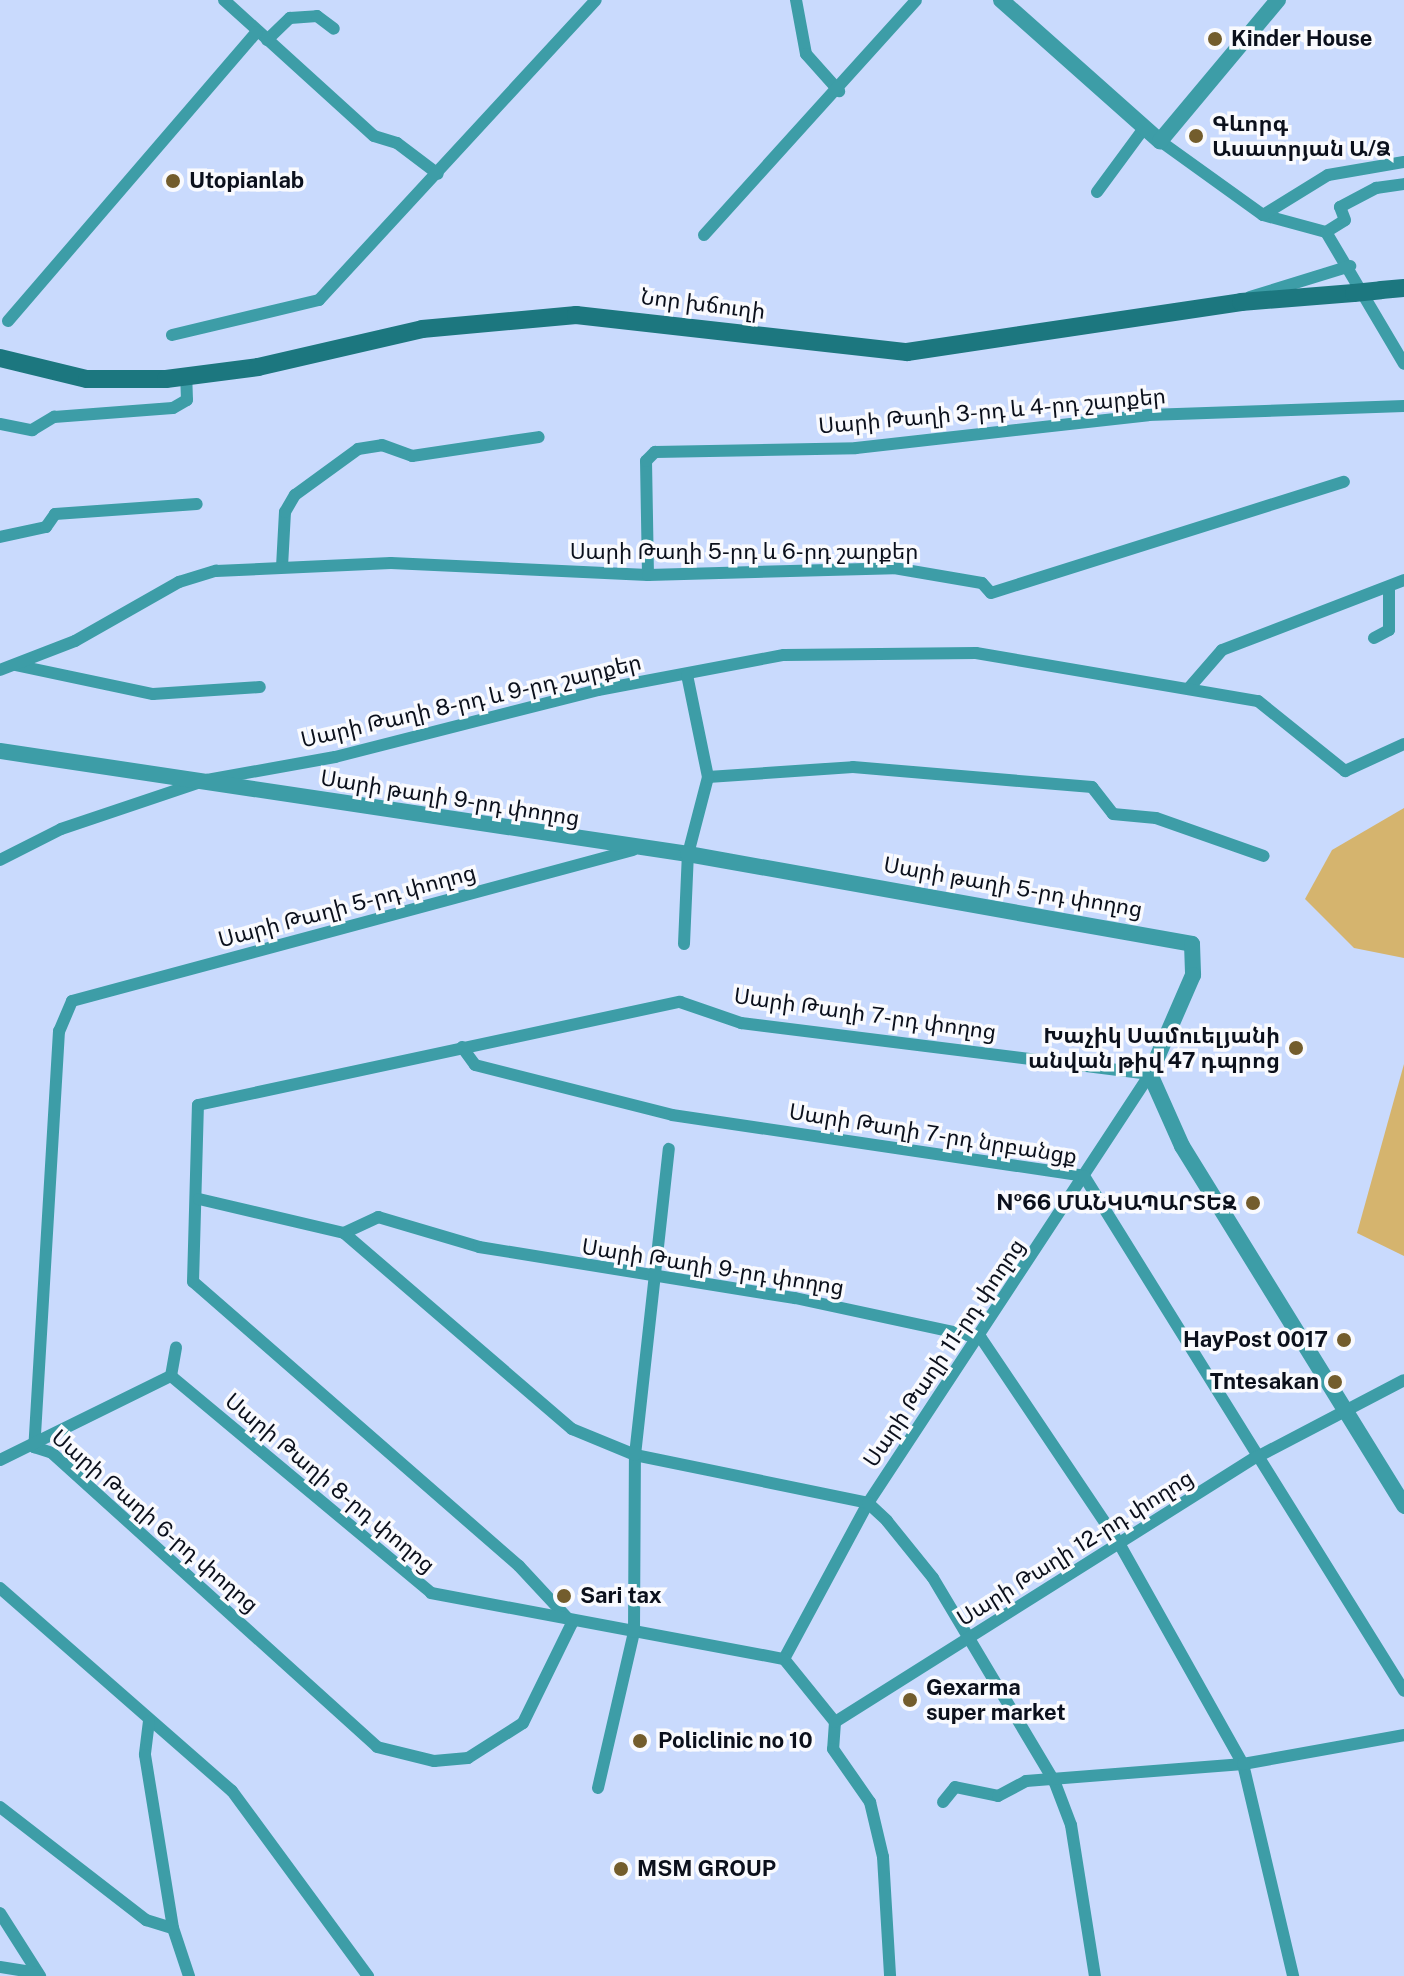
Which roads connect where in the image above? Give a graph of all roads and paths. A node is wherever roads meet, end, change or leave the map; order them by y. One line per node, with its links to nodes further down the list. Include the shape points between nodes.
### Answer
1 (224, 0): 8 (street)
2 (596, 0): 13 (street)
3 (796, 0): 9 (street, via 806,54)
4 (916, 0): 9 (street)
5 (1001, 0): 10 (street)
6 (1278, 0): 11 (street)
7 (334, 29): 8 (street, via 317,16 290,18)
8 (262, 36): 13 (street, via 374,136 397,143); 22 (street)
9 (839, 91): 18 (street)
10 (1145, 127): 11 (street); 15 (street)
11 (1160, 141): 16 (street)
12 (1404, 162): 16 (street, via 1328,175)
13 (438, 174): 23 (street, via 319,300)
14 (1404, 184): 17 (street, via 1376,188 1340,207 1345,220)
15 (1097, 192)
16 (1263, 215): 17 (street)
17 (1326, 232): 19 (street)
18 (704, 235)
19 (1350, 266): 21 (street); 24 (street)
20 (1404, 288): 21 (main road, Նոր խճուղի, bridge)
21 (1241, 302): 27 (main road, Նոր խճուղի, via 907,352 614,316 495,319)
22 (8, 321)
23 (172, 335)
24 (1400, 340): 26 (street)
25 (0, 358): 27 (main road, Նոր խճուղի, via 87,379)
26 (1404, 364)
27 (186, 376): 29 (street, via 187,400 173,408 54,417 32,430)
28 (1404, 406): 35 (street, Սարի Թաղի 3-րդ և 4-րդ շարքեր, via 1148,415 856,448 678,449 646,461)
29 (0, 424)
30 (539, 437): 34 (street, via 412,456 382,445 358,449 295,495 285,512)
31 (1344, 482): 35 (street, Սարի Թաղի 5-րդ և 6-րդ շարքեր, via 991,593 982,583 894,568)
32 (197, 504): 33 (street, via 55,514 46,527)
33 (0, 537)
34 (282, 567): 35 (street, Սարի Թաղի 5-րդ և 6-րդ շարքեր, via 458,564); 39 (street, Սարի Թաղի 5-րդ և 6-րդ շարքեր, via 179,582)
35 (648, 575)
36 (1404, 580): 37 (street)
37 (1389, 588): 38 (street, via 1389,630); 43 (street, via 1222,650)
38 (1374, 638)
39 (15, 665): 40 (street, Սարի Թաղի 5-րդ և 6-րդ շարքեր); 42 (street, via 75,684 153,694)
40 (0, 670)
41 (687, 675): 43 (street, Սարի Թաղի 8-րդ և 9-րդ շարքեր, via 784,655 976,653 1150,687); 46 (street); 47 (street, Սարի Թաղի 8-րդ և 9-րդ շարքեր)
42 (260, 687)
43 (1189, 688): 44 (street, Սարի Թաղի 8-րդ և 9-րդ շարքեր, via 1269,706 1345,771)
44 (1404, 744)
45 (0, 751): 47 (street, Սարի Թաղի 8-րդ և 9-րդ շարքեր)
46 (708, 777): 49 (street); 50 (street, via 853,767 1092,787 1113,814 1156,818)
47 (207, 780): 48 (street, Սարի թաղի 9-րդ փողոց); 51 (street, via 61,829)
48 (633, 850): 49 (street, Սարի թաղի 9-րդ փողոց); 53 (street, Սարի Թաղի 5-րդ փողոց)
49 (688, 854): 52 (street); 55 (street, Սարի թաղի 5-րդ փողոց, via 1182,939 1192,944 1193,975)
50 (1264, 856)
51 (0, 860)
52 (684, 944)
53 (72, 1001): 66 (street, Սարի Թաղի 6-րդ փողոց, via 59,1031)
54 (462, 1047): 55 (street, Սարի Թաղի 7-րդ փողոց, via 680,1002 741,1023); 57 (street, Սարի Թաղի 7-րդ նրբանցք, via 475,1065 672,1115); 58 (street, Սարի Թաղի 7-րդ փողոց, via 198,1105)
55 (1150, 1074): 57 (street, Սարի Թաղի 11-րդ փողոց); 65 (street, via 1182,1146)
56 (669, 1149): 60 (street)
57 (1084, 1176): 61 (street, Սարի Թաղի 11-րդ փողոց); 68 (street, Սարի Թաղի 7-րդ նրբանցք)
58 (199, 1199): 59 (street); 74 (street, via 193,1282 476,1528)
59 (344, 1233): 60 (street, Սարի Թաղի 9-րդ փողոց, via 378,1217 479,1247); 67 (street, via 572,1429)
60 (660, 1278): 61 (street, Սարի Թաղի 9-րդ փողոց); 67 (street)
61 (981, 1338): 70 (street, Սարի Թաղի 11-րդ փողոց); 72 (street)
62 (176, 1347): 63 (street)
63 (171, 1376): 66 (street); 74 (street, Սարի Թաղի 8-րդ փողոց, via 431,1593)
64 (1404, 1380): 65 (street, Սարի Թաղի 12-րդ փողոց)
65 (1340, 1412): 68 (street, Սարի Թաղի 12-րդ փողոց); 71 (street)
66 (34, 1447): 69 (street); 74 (street, Սարի Թաղի 6-րդ փողոց, via 52,1453 377,1747 434,1761 498,1745 523,1723)
67 (635, 1455): 70 (street); 75 (street)
68 (1255, 1458): 72 (street, Սարի Թաղի 12-րդ փողոց); 78 (street, Սարի Թաղի 7-րդ նրբանցք)
69 (0, 1460)
70 (868, 1503): 76 (street, via 933,1578); 77 (street, Սարի Թաղի 11-րդ փողոց, via 848,1549 811,1597)
71 (1404, 1506)
72 (1120, 1545): 76 (street, Սարի Թաղի 12-րդ փողոց); 82 (street)
73 (0, 1588): 79 (street)
74 (572, 1623): 75 (street, Սարի Թաղի 8-րդ փողոց)
75 (634, 1632): 77 (street, Սարի Թաղի 8-րդ փողոց); 84 (street)
76 (968, 1639): 80 (street, Սարի Թաղի 12-րդ փողոց); 83 (street)
77 (784, 1659): 80 (street)
78 (1404, 1691)
79 (149, 1721): 88 (street, via 145,1755); 92 (street, via 232,1791)
80 (835, 1722): 93 (street, via 833,1749 867,1795 878,1830)
81 (1404, 1735): 82 (street)
82 (1243, 1764): 83 (street); 95 (street)
83 (1055, 1783): 85 (street, via 1026,1781 998,1796 955,1787); 94 (street, via 1071,1825)
84 (598, 1788)
85 (943, 1802)
86 (0, 1807): 88 (street, via 146,1920)
87 (0, 1913): 90 (street)
88 (173, 1928): 91 (street)
89 (0, 1967): 90 (street)
90 (39, 1974)
91 (189, 1976)
92 (368, 1976)
93 (890, 1976)
94 (1095, 1976)
95 (1293, 1976)

